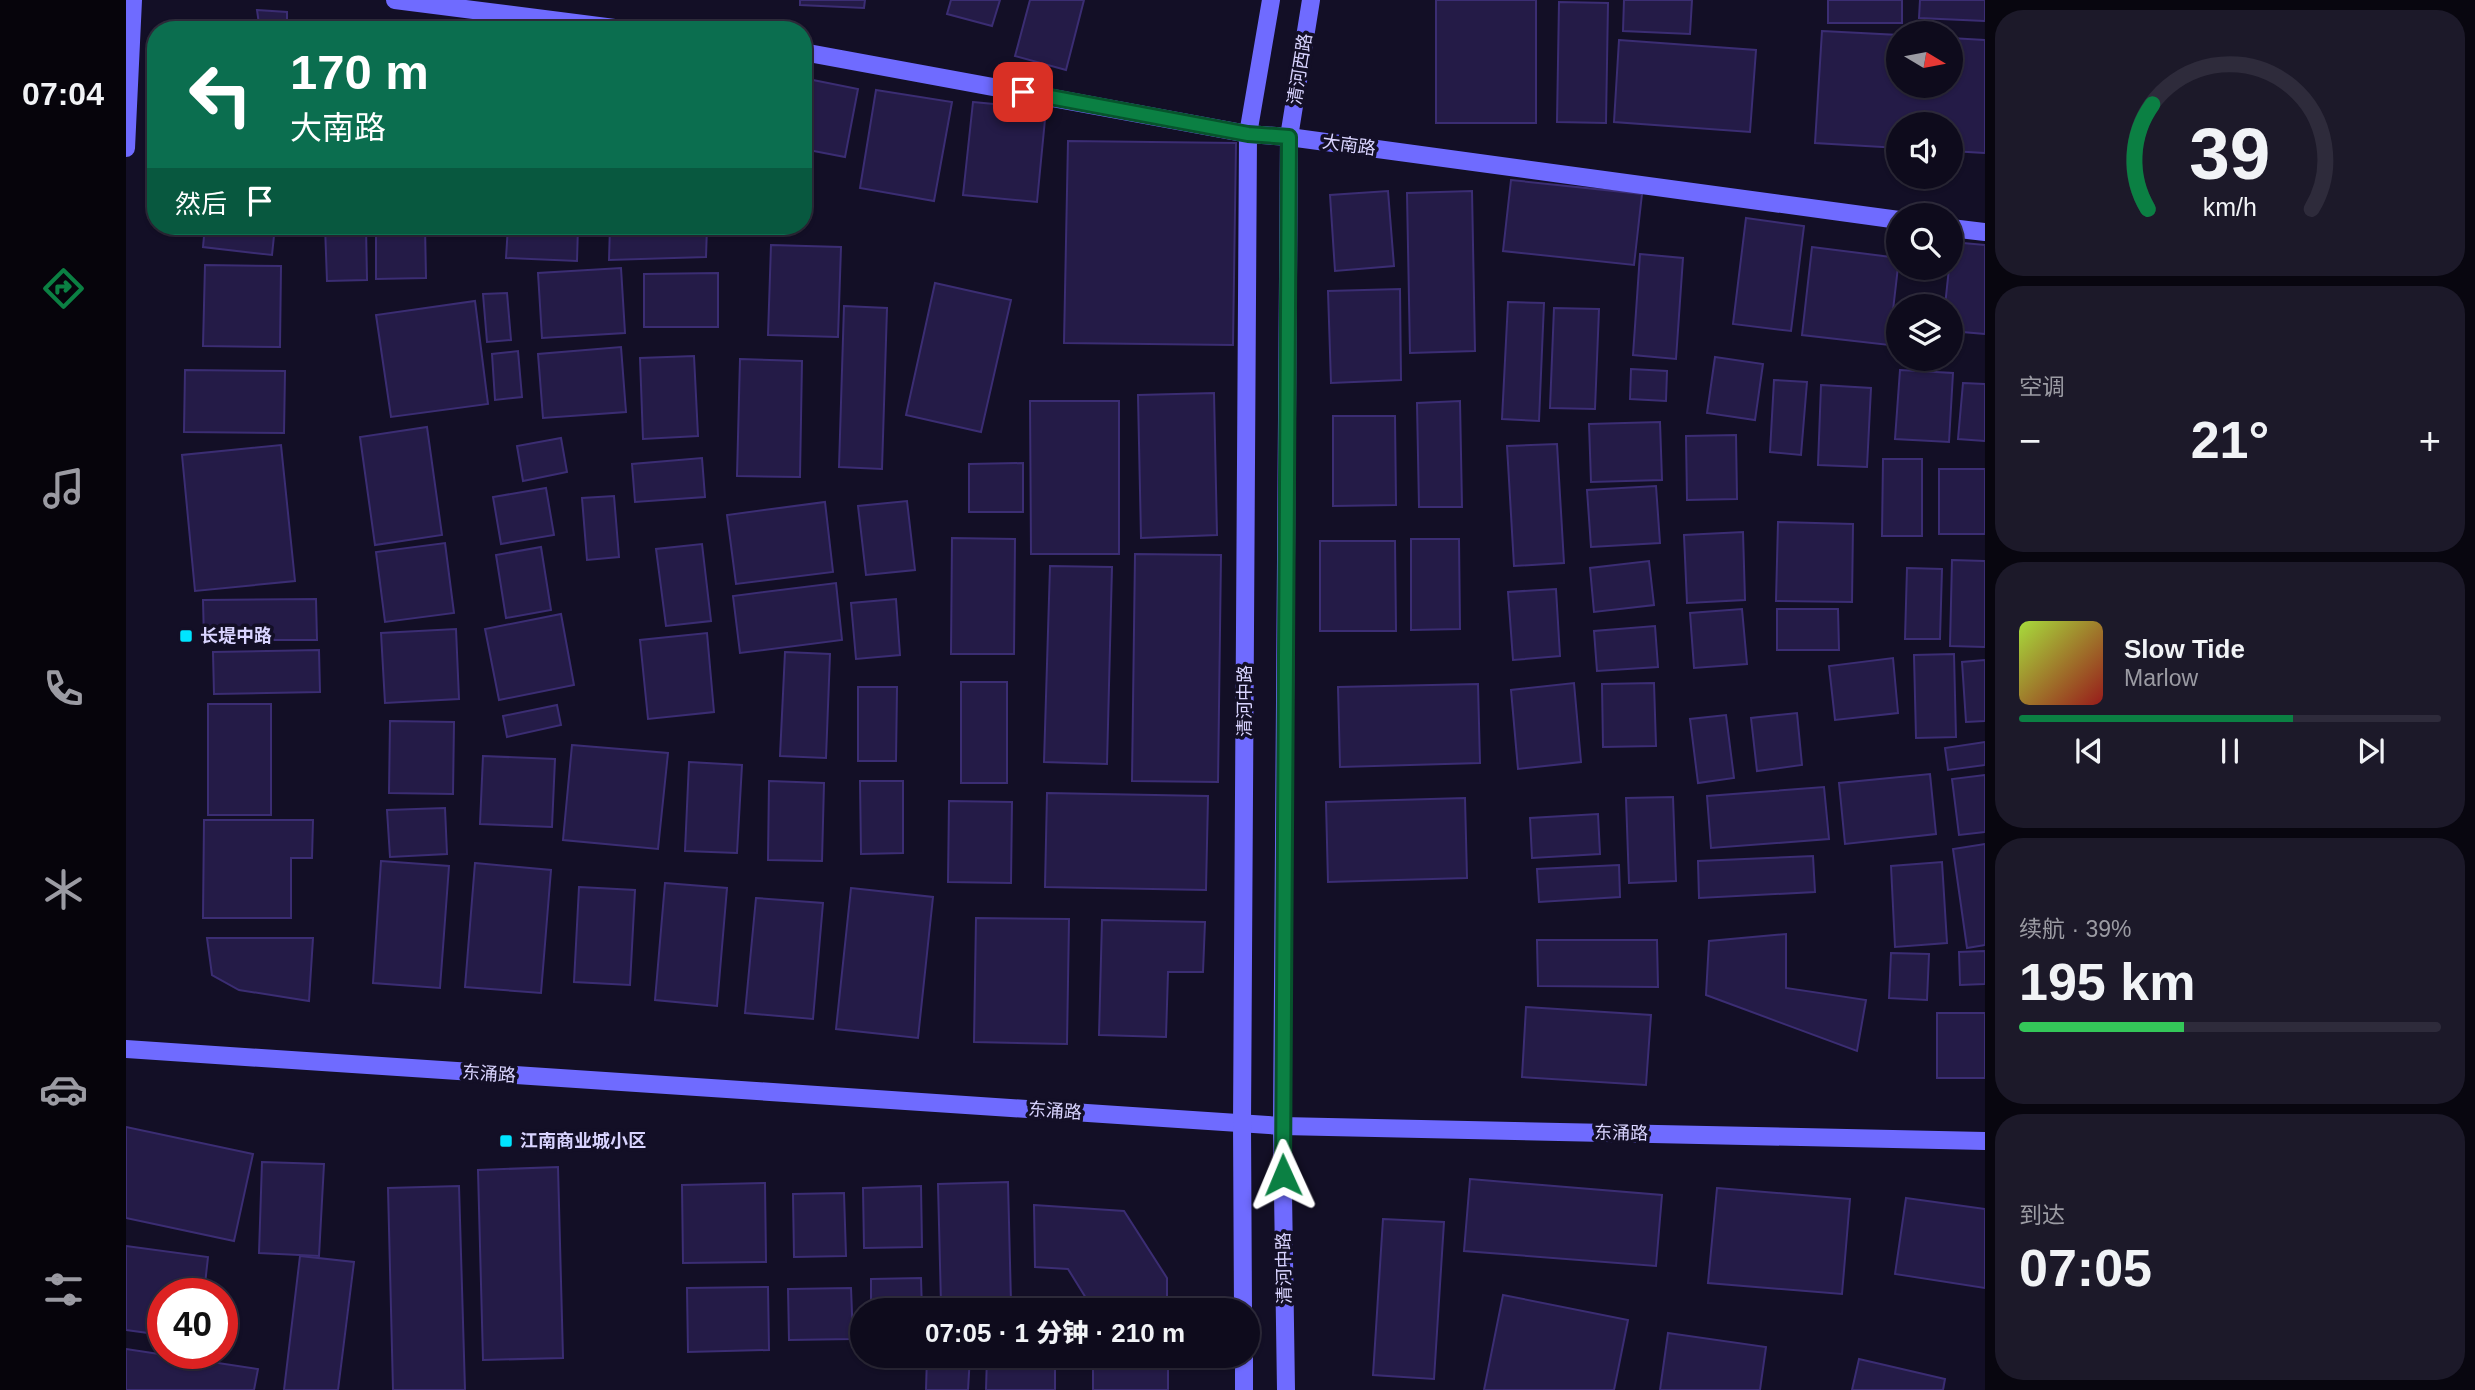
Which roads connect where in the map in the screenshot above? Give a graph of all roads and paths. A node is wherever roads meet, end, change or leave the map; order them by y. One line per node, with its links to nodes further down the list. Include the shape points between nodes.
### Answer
1 (133, 0): 9 (street)
2 (395, 0): 5 (street)
3 (1271, 0): 7 (street)
4 (1311, 0): 8 (street, 清河西路)
5 (560, 21)
6 (812, 54): 7 (street, 大南路)
7 (1248, 134): 8 (street, 大南路); 14 (street, 清河中路)
8 (1289, 137): 10 (street, 大南路); 15 (street, 清河中路)
9 (126, 148)
10 (1886, 218)
11 (1963, 229): 12 (street)
12 (1985, 232)
13 (126, 1049): 14 (street, 东涌路)
14 (1242, 1124): 15 (street, 东涌路); 17 (street, 清河中路)
15 (1282, 1126): 16 (street, 东涌路); 20 (street, 清河中路)
16 (1985, 1141)
17 (1243, 1298)
18 (1244, 1368): 19 (street)
19 (1244, 1390)
20 (1286, 1390)

